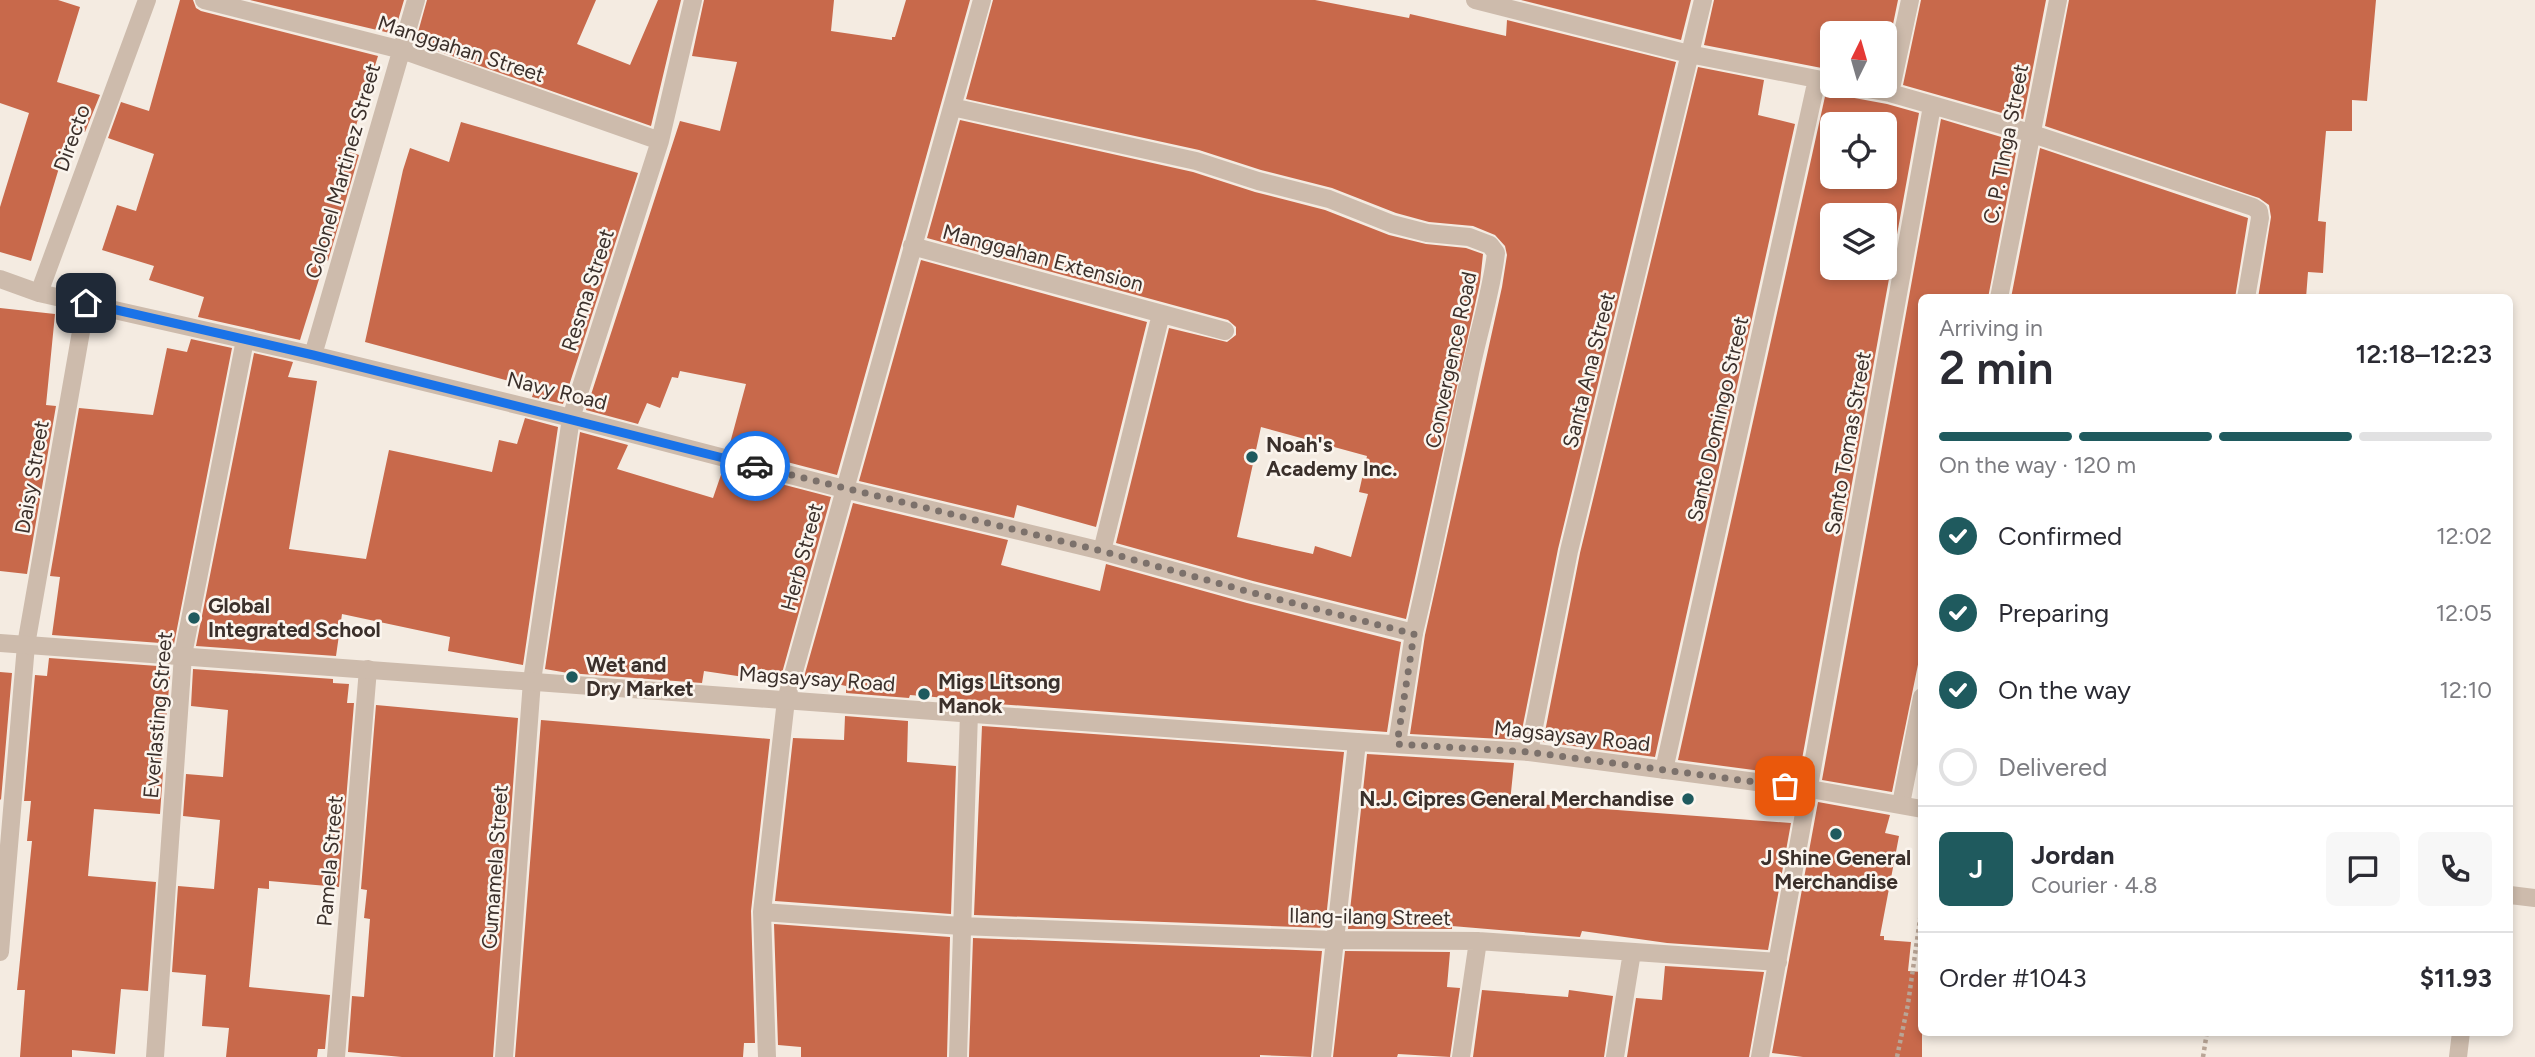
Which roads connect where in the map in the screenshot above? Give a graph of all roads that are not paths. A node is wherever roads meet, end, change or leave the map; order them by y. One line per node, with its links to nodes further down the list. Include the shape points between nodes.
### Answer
1 (148, 0): 22 (street, Directo)
2 (204, 0): 10 (street, Manggahan Street)
3 (416, 0): 10 (street, Colonel Martinez Street)
4 (693, 0): 19 (street, Resma Street)
5 (982, 0): 17 (street, Herb Street)
6 (1475, 0): 11 (street)
7 (1703, 0): 11 (street, Santa Ana Street)
8 (1910, 0): 12 (street)
9 (2058, 0): 18 (street, C. P. TInga Street)
10 (402, 50): 19 (street, Manggahan Street); 29 (street, Colonel Martinez Street)
11 (1689, 54): 13 (street); 44 (street, Santa Ana Street, via 1569,551)
12 (1897, 60)
13 (1820, 80)
14 (1897, 95): 16 (street)
15 (1821, 98): 45 (street, Santo Domingo Street)
16 (1932, 106): 18 (street); 46 (street, Santo Tomas Street)
17 (951, 107): 20 (street, Herb Street); 33 (street, Convergence Road, via 1196,161 1329,198 1392,224 1490,245 1496,253 1494,271)
18 (2031, 133): 23 (street, C. P. TInga Street); 24 (street, via 2259,211)
19 (660, 141): 30 (street, Resma Street)
20 (912, 246): 26 (street, Manggahan Extension); 31 (street, Herb Street)
21 (0, 279): 22 (street, Navy Road)
22 (39, 293): 25 (street, Navy Road)
23 (2000, 294)
24 (2247, 294)
25 (86, 303): 28 (street, Navy Road); 35 (street, Daisy Street)
26 (1161, 314): 27 (street, Manggahan Extension); 32 (street, Manggahan Extension)
27 (1225, 331)
28 (245, 340): 29 (street, Navy Road); 36 (street, Everlasting Street)
29 (313, 355): 30 (street, Navy Road)
30 (571, 418): 31 (street, Navy Road); 38 (street, Resma Street)
31 (844, 489): 32 (street, Navy Road); 39 (street, Herb Street)
32 (1102, 551): 33 (street)
33 (1414, 634): 43 (street)
34 (0, 643): 35 (street, Magsaysay Road)
35 (26, 645): 36 (street, Magsaysay Road); 55 (street, Daisy Street)
36 (183, 655): 37 (street, Magsaysay Road); 59 (street, Everlasting Street)
37 (369, 669): 38 (street, Magsaysay Road); 60 (street, Pamela Street)
38 (532, 681): 39 (street, Magsaysay Road); 61 (street, Gumamela Street)
39 (786, 700): 40 (street, Magsaysay Road); 51 (street, Herb Street)
40 (969, 713): 42 (street, Magsaysay Road); 52 (street)
41 (1918, 717): 47 (street)
42 (1357, 742): 43 (street, Magsaysay Road); 53 (street)
43 (1397, 744): 44 (street, Magsaysay Road)
44 (1529, 752): 45 (street, Magsaysay Road)
45 (1664, 769): 46 (street, Magsaysay Road)
46 (1810, 789): 47 (street, Magsaysay Road); 57 (street, Santo Tomas Street)
47 (1901, 804): 48 (street, Magsaysay Road)
48 (1918, 808)
49 (2513, 895): 50 (street)
50 (2535, 898)
51 (762, 912): 52 (street, Ilang-ilang Street); 62 (street, Herb Street)
52 (961, 926): 53 (street, Ilang-ilang Street); 63 (street)
53 (1335, 940): 54 (street, Ilang-ilang Street); 64 (street)
54 (1478, 941): 56 (street, Ilang-ilang Street); 65 (street)
55 (0, 952)
56 (1632, 952): 57 (street, Ilang-ilang Street); 66 (street)
57 (1777, 962): 67 (street, Santo Tomas Street)
58 (2461, 1036): 68 (street)
59 (155, 1057)
60 (336, 1057)
61 (504, 1057)
62 (767, 1057)
63 (958, 1057)
64 (1322, 1057)
65 (1461, 1057)
66 (1615, 1057)
67 (1760, 1057)
68 (2458, 1057)

